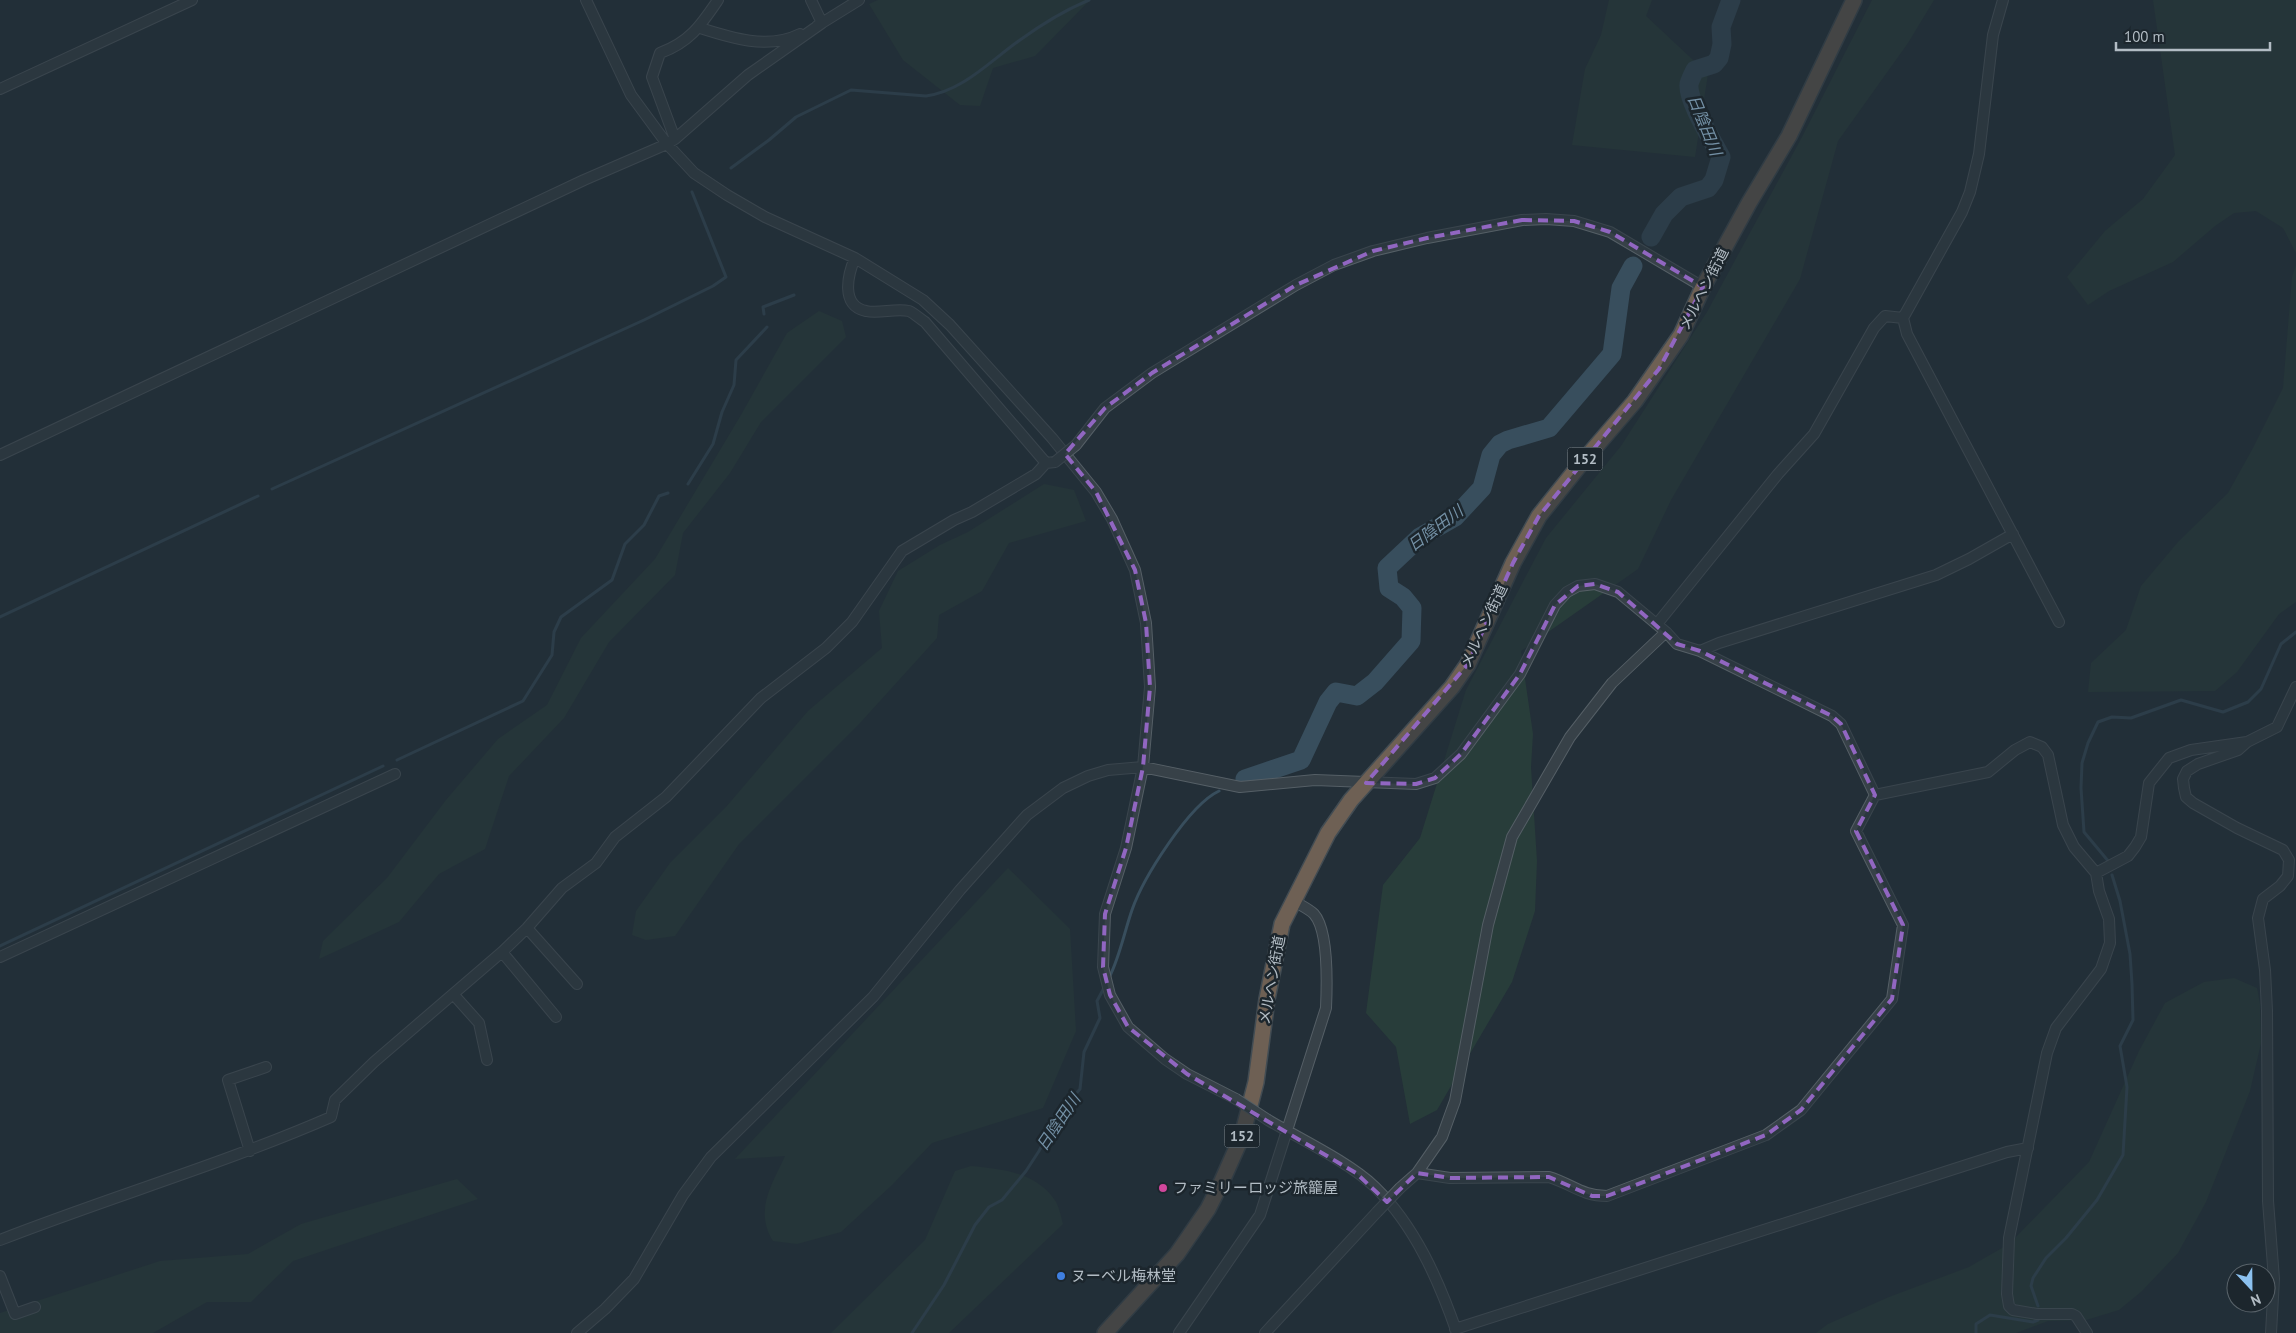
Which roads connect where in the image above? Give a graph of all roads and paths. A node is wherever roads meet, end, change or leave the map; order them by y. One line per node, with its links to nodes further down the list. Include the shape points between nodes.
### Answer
1 (192, 0): 10 (street)
2 (586, 0): 11 (street, via 631,95)
3 (718, 0): 9 (street)
4 (811, 0): 8 (street)
5 (859, 0): 8 (street)
6 (1854, 0): 13 (highway, メルヘン街道 / 152, via 1789,136)
7 (2003, 0): 14 (street, via 1993,35 1979,154 1970,192)
8 (822, 23): 9 (street, via 794,37 763,42 736,40); 11 (street, via 748,75)
9 (700, 28): 11 (street, via 660,54 652,77)
10 (0, 89)
11 (671, 141): 12 (street, via 694,172 726,194 765,217); 15 (street)
12 (855, 258): 16 (street, via 847,279 855,305 864,311 910,311 925,322); 24 (street, via 923,300 950,326 1052,438 1096,492 1112,519 1135,570 1146,623 1150,687)
13 (1703, 288): 16 (street, bridge, via 1610,232 1574,221 1546,219 1503,223 1373,251 1334,265 1296,285 1152,373 1105,408 1076,446); 26 (highway, メルヘン街道 / 152, via 1681,335 1659,369 1539,516 1513,563 1468,664)
14 (1903, 318): 17 (street, via 1907,334); 19 (street, via 1885,316 1874,328 1814,434)
15 (0, 455)
16 (1050, 463): 30 (street, via 902,551 852,622 826,648 761,698 666,797 615,837 596,863 562,888)
17 (2013, 534): 18 (street); 21 (street, via 1936,575)
18 (2059, 622)
19 (1657, 624): 20 (street); 26 (street, via 1618,592 1594,584 1578,586 1567,592 1555,606 1520,674 1461,754 1435,778 1416,784)
20 (1666, 632): 21 (street, via 1676,644); 41 (street, via 1612,683 1570,737 1512,837 1488,925 1455,1101 1442,1137)
21 (1700, 651): 27 (street, via 1832,716 1841,724)
22 (2296, 687): 23 (street, via 2277,727)
23 (2247, 742): 28 (street, via 2191,750 2169,758 2149,783 2141,837 2135,847 2128,856); 51 (street, via 2238,750 2198,764 2187,771 2183,779 2186,797 2193,803 2283,850 2289,860 2288,876 2263,899 2258,918 2267,1011 2268,1201 2274,1279)
24 (1143, 767): 26 (street, via 1240,787 1315,780); 38 (street, bridge, via 1126,848 1105,914 1103,967 1110,995 1128,1027 1165,1059); 46 (street, via 1114,769 1088,776 1063,788 1028,815 960,890 873,997 711,1158 683,1195 634,1279)
25 (395, 774): 32 (street)
26 (1366, 783): 29 (highway, メルヘン街道 / 152, via 1328,833)
27 (1876, 795): 28 (street, via 1988,772 2030,742 2042,747 2048,755 2063,824 2074,847); 41 (street, via 1856,830 1903,925 1892,999 1801,1110 1766,1135 1607,1196 1592,1196 1549,1177 1450,1178)
28 (2096, 873): 39 (street, via 2109,919 2110,943 2101,970 2056,1028 2047,1053)
29 (1294, 901): 38 (street, via 1314,914 1324,941 1328,978 1326,1008); 47 (highway, メルヘン街道 / 152, via 1282,924 1267,999 1256,1082 1242,1136 1208,1209 1177,1254)
30 (527, 928): 31 (street); 33 (street)
31 (502, 952): 34 (street); 35 (street)
32 (0, 957)
33 (578, 984)
34 (454, 995): 36 (street, via 478,1023); 40 (street, via 334,1100 332,1117)
35 (556, 1016)
36 (487, 1060)
37 (266, 1067): 40 (street, via 228,1080)
38 (1286, 1130): 45 (street, via 1375,1188 1412,1235 1443,1291); 48 (street, via 1260,1215)
39 (2028, 1148): 45 (street, via 2007,1152); 50 (street, via 2009,1238 2009,1306 2018,1312 2072,1314)
40 (250, 1151): 42 (street)
41 (1417, 1173): 49 (street, bridge)
42 (0, 1240)
43 (0, 1276): 44 (street, via 15,1314)
44 (35, 1307)
45 (1456, 1331)
46 (577, 1333)
47 (1105, 1333)
48 (1179, 1333)
49 (1265, 1333)
50 (2086, 1333)
51 (2271, 1333)

